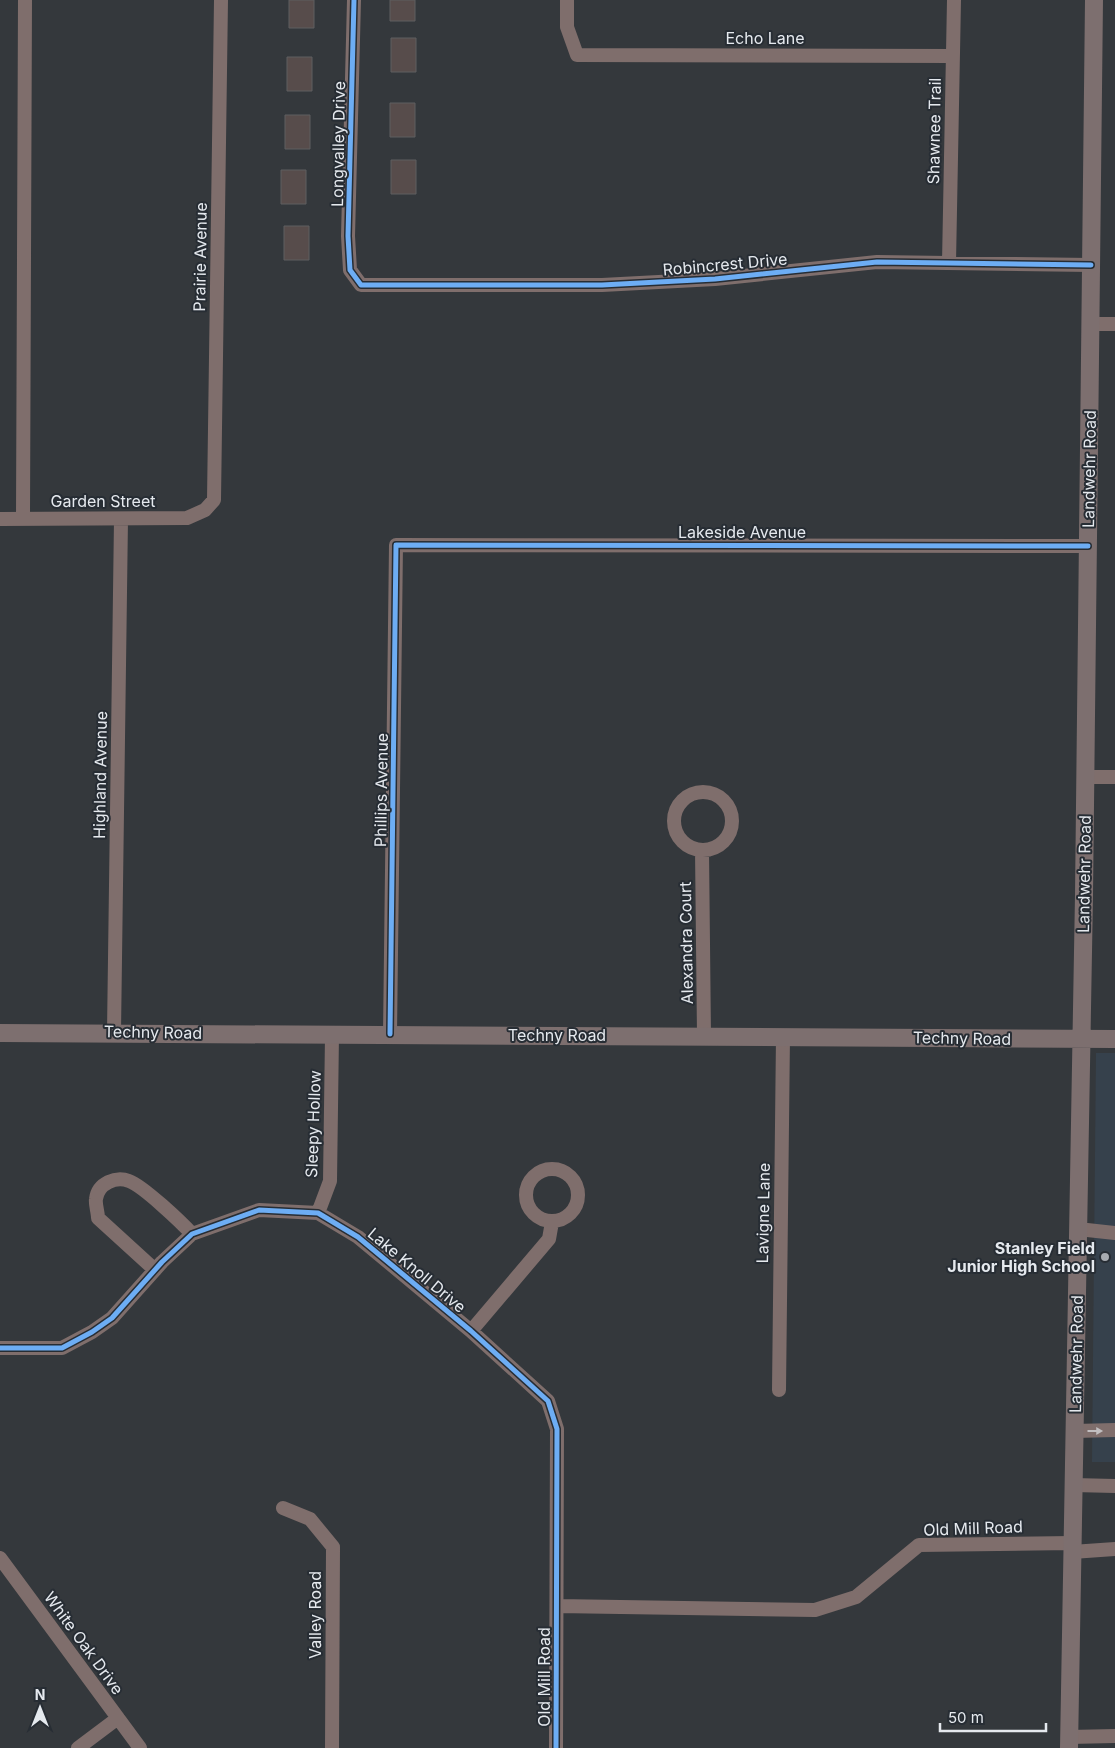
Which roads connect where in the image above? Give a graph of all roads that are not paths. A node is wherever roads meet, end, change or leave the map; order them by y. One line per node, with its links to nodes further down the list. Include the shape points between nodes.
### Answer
1 (25, 0): 14 (street)
2 (221, 0): 13 (street, Prairie Avenue, via 214,500)
3 (354, 0): 10 (street, Longvalley Drive, via 348,236 350,270)
4 (567, 0): 7 (street, Echo Lane, via 567,26 577,54)
5 (954, 0): 7 (street, Shawnee Trail)
6 (1094, 0): 9 (main road, Landwehr Road)
7 (953, 56): 8 (street, Shawnee Trail)
8 (950, 263): 9 (street, Robincrest Drive); 10 (street, Robincrest Drive, via 877,262 715,279 602,285)
9 (1091, 265): 11 (main road, Landwehr Road)
10 (361, 285)
11 (1090, 324): 12 (street); 18 (main road, Landwehr Road)
12 (1115, 324)
13 (205, 510): 16 (street, Garden Street, via 187,518)
14 (23, 518): 15 (street, Garden Street); 16 (street, Garden Street)
15 (0, 519)
16 (121, 519): 22 (street, Highland Avenue)
17 (396, 545): 18 (street, Lakeside Avenue); 24 (street, Phillips Avenue)
18 (1088, 546): 19 (main road, Landwehr Road)
19 (1085, 777): 20 (street); 28 (main road, Landwehr Road)
20 (1115, 777)
21 (702, 850): 21 (street, via 722,843 732,825 727,804 710,793 695,793 683,801 674,821 682,841); 26 (street, Alexandra Court)
22 (114, 1032): 23 (main road, Techny Road); 25 (main road, Techny Road)
23 (0, 1033)
24 (390, 1034): 25 (main road, Techny Road); 26 (main road, Techny Road)
25 (332, 1035): 30 (street, Sleepy Hollow, via 330,1181)
26 (704, 1036): 27 (main road, Techny Road)
27 (783, 1036): 28 (main road, Techny Road); 38 (street, Lavigne Lane)
28 (1082, 1039): 29 (main road, Techny Road); 32 (main road, Landwehr Road)
29 (1115, 1040)
30 (318, 1213): 34 (street, Lake Knoll Drive, via 259,1210); 36 (street, Lake Knoll Drive, via 358,1237)
31 (552, 1222): 36 (street, Lake Knoll Drive, via 549,1239)
32 (1078, 1229): 33 (street); 40 (main road, Landwehr Road)
33 (1115, 1233)
34 (192, 1234): 35 (street, Lake Knoll Drive); 35 (street, via 176,1217 130,1181 114,1179 102,1186 96,1198 98,1218)
35 (155, 1270): 37 (street, Lake Knoll Drive, via 112,1318 62,1348)
36 (471, 1331): 47 (street, Lake Knoll Drive, via 548,1401 557,1429)
37 (0, 1348)
38 (778, 1390)
39 (1115, 1430): 40 (street, one-way to 39)
40 (1074, 1431): 41 (main road, Landwehr Road)
41 (1073, 1485): 42 (street); 44 (main road, Landwehr Road)
42 (1115, 1486)
43 (283, 1508): 53 (street, Valley Road, via 310,1519 333,1547)
44 (1072, 1548): 45 (street, Old Mill Road); 47 (street, Old Mill Road, via 919,1545 856,1597 815,1610); 50 (main road, Landwehr Road)
45 (1115, 1549)
46 (0, 1558): 48 (street, White Oak Drive)
47 (557, 1606): 54 (street, Old Mill Road)
48 (118, 1718): 51 (street); 52 (street, White Oak Drive)
49 (1115, 1736): 50 (street)
50 (1069, 1743)
51 (78, 1748)
52 (140, 1748)
53 (332, 1748)
54 (556, 1748)

